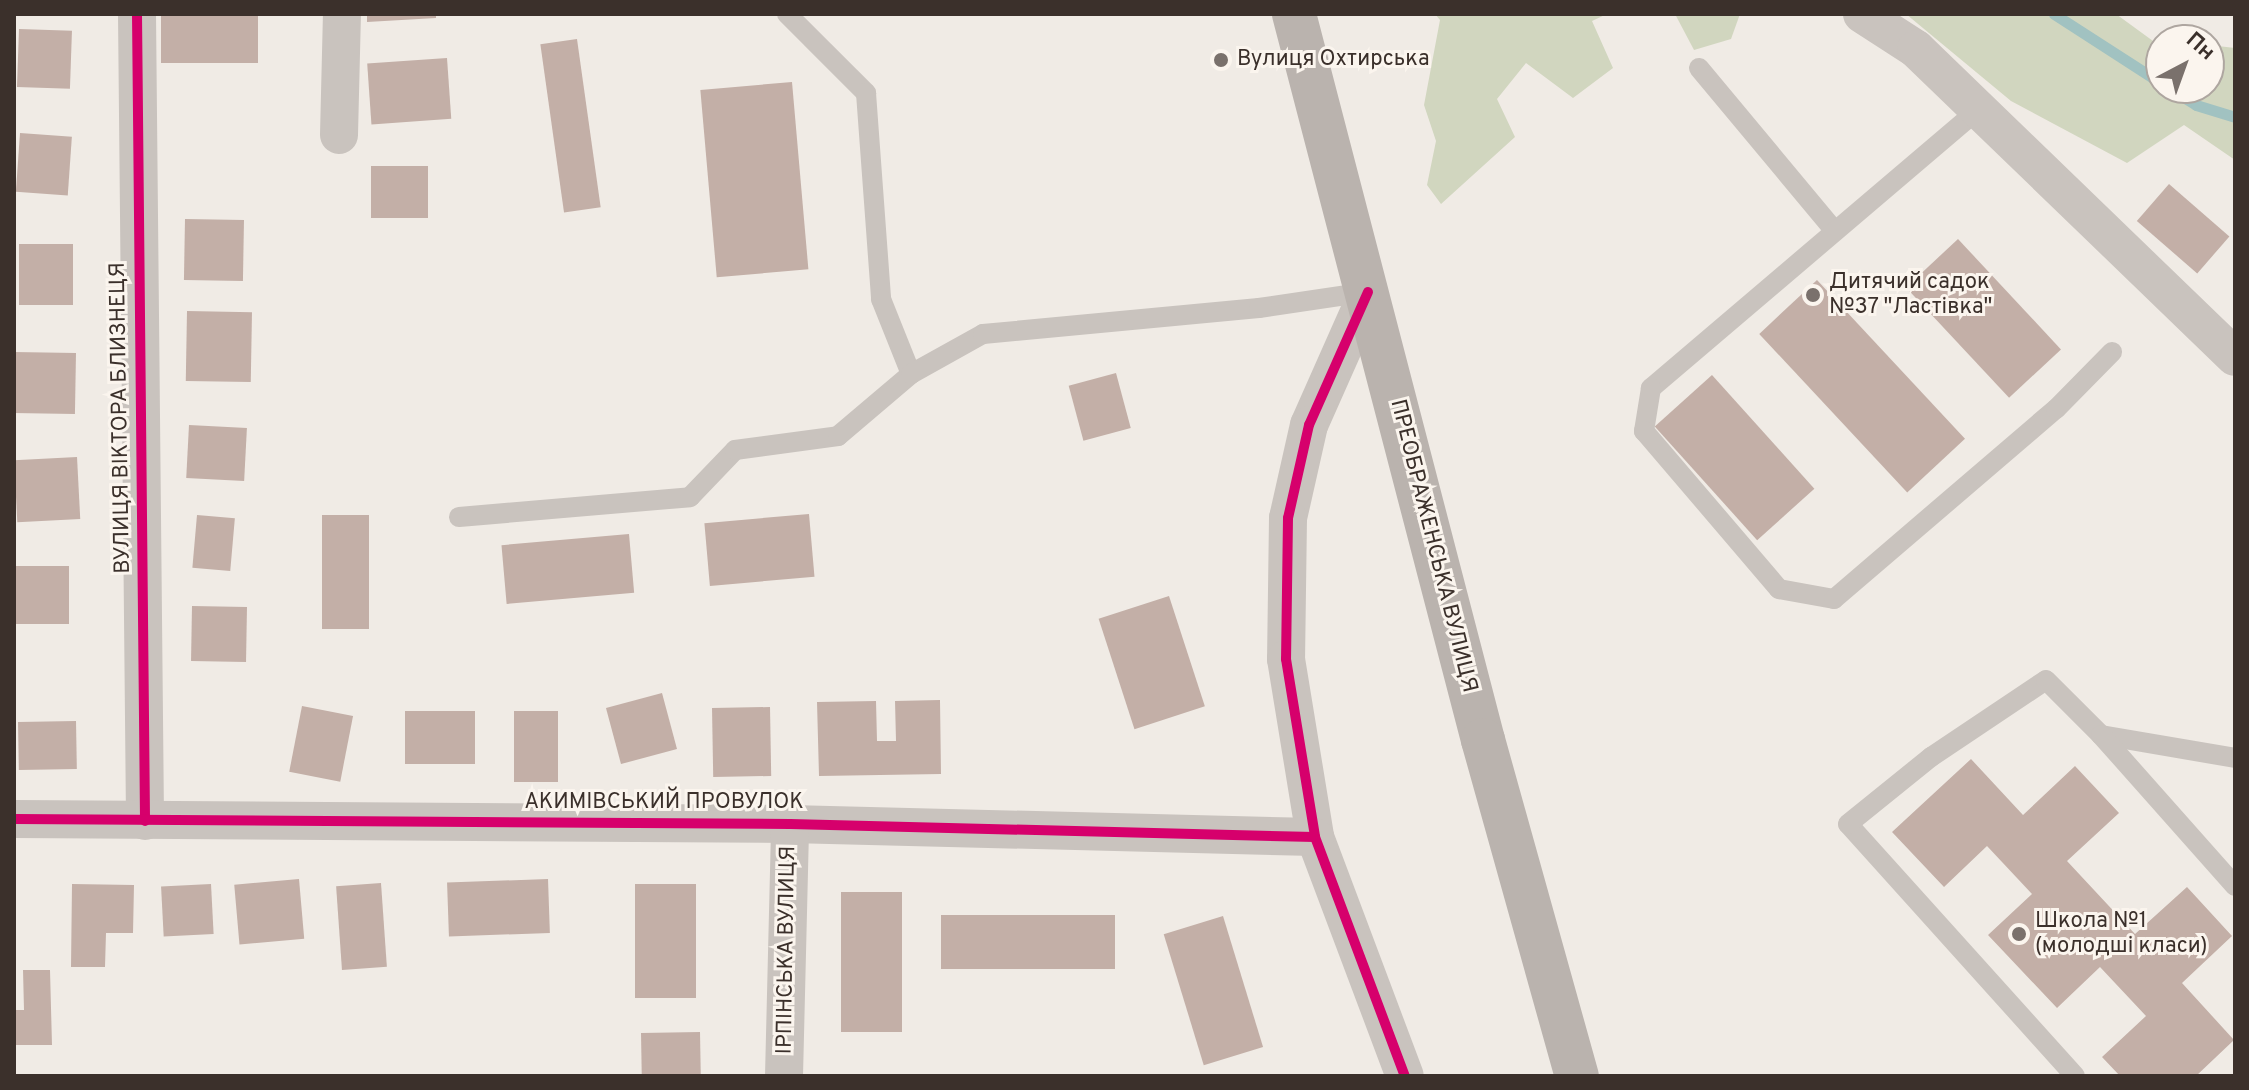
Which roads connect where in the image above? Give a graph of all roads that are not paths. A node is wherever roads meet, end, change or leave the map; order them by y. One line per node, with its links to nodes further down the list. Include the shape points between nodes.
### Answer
1 (137, 14): 18 (street, ВУЛИЦЯ ВІКТОРА БЛИЗНЕЦЯ)
2 (342, 14): 8 (street)
3 (787, 14): 13 (lane, via 866,93 881,299)
4 (1294, 14): 10 (main road, ПРЕОБРАЖЕНСЬКА ВУЛИЦЯ)
5 (1862, 14): 7 (street, via 1916,49)
6 (1699, 68): 9 (lane)
7 (1979, 109): 9 (lane); 12 (street)
8 (339, 135)
9 (1835, 231): 11 (lane, via 1651,388 1644,431 1779,589 1834,599 2056,409)
10 (1368, 292): 13 (lane, via 1259,308 983,334); 20 (street, via 1309,425 1288,518 1286,659); 24 (main road, ПРЕОБРАЖЕНСЬКА ВУЛИЦЯ, via 1483,740)
11 (2112, 352)
12 (2235, 357)
13 (911, 374): 14 (lane, via 838,436 735,450 690,497)
14 (459, 517)
15 (2101, 735): 16 (lane); 21 (lane); 25 (lane, via 2046,680 1931,757 1848,824)
16 (2235, 758)
17 (14, 819): 18 (street, АКИМІВСЬКИЙ ПРОВУЛОК)
18 (145, 821): 19 (street, АКИМІВСЬКИЙ ПРОВУЛОК)
19 (790, 824): 20 (street, АКИМІВСЬКИЙ ПРОВУЛОК); 22 (street, ІРПІНСЬКА ВУЛИЦЯ)
20 (1315, 837): 23 (street)
21 (2235, 886)
22 (784, 1076)
23 (1405, 1076)
24 (1577, 1076)
25 (2075, 1076)

